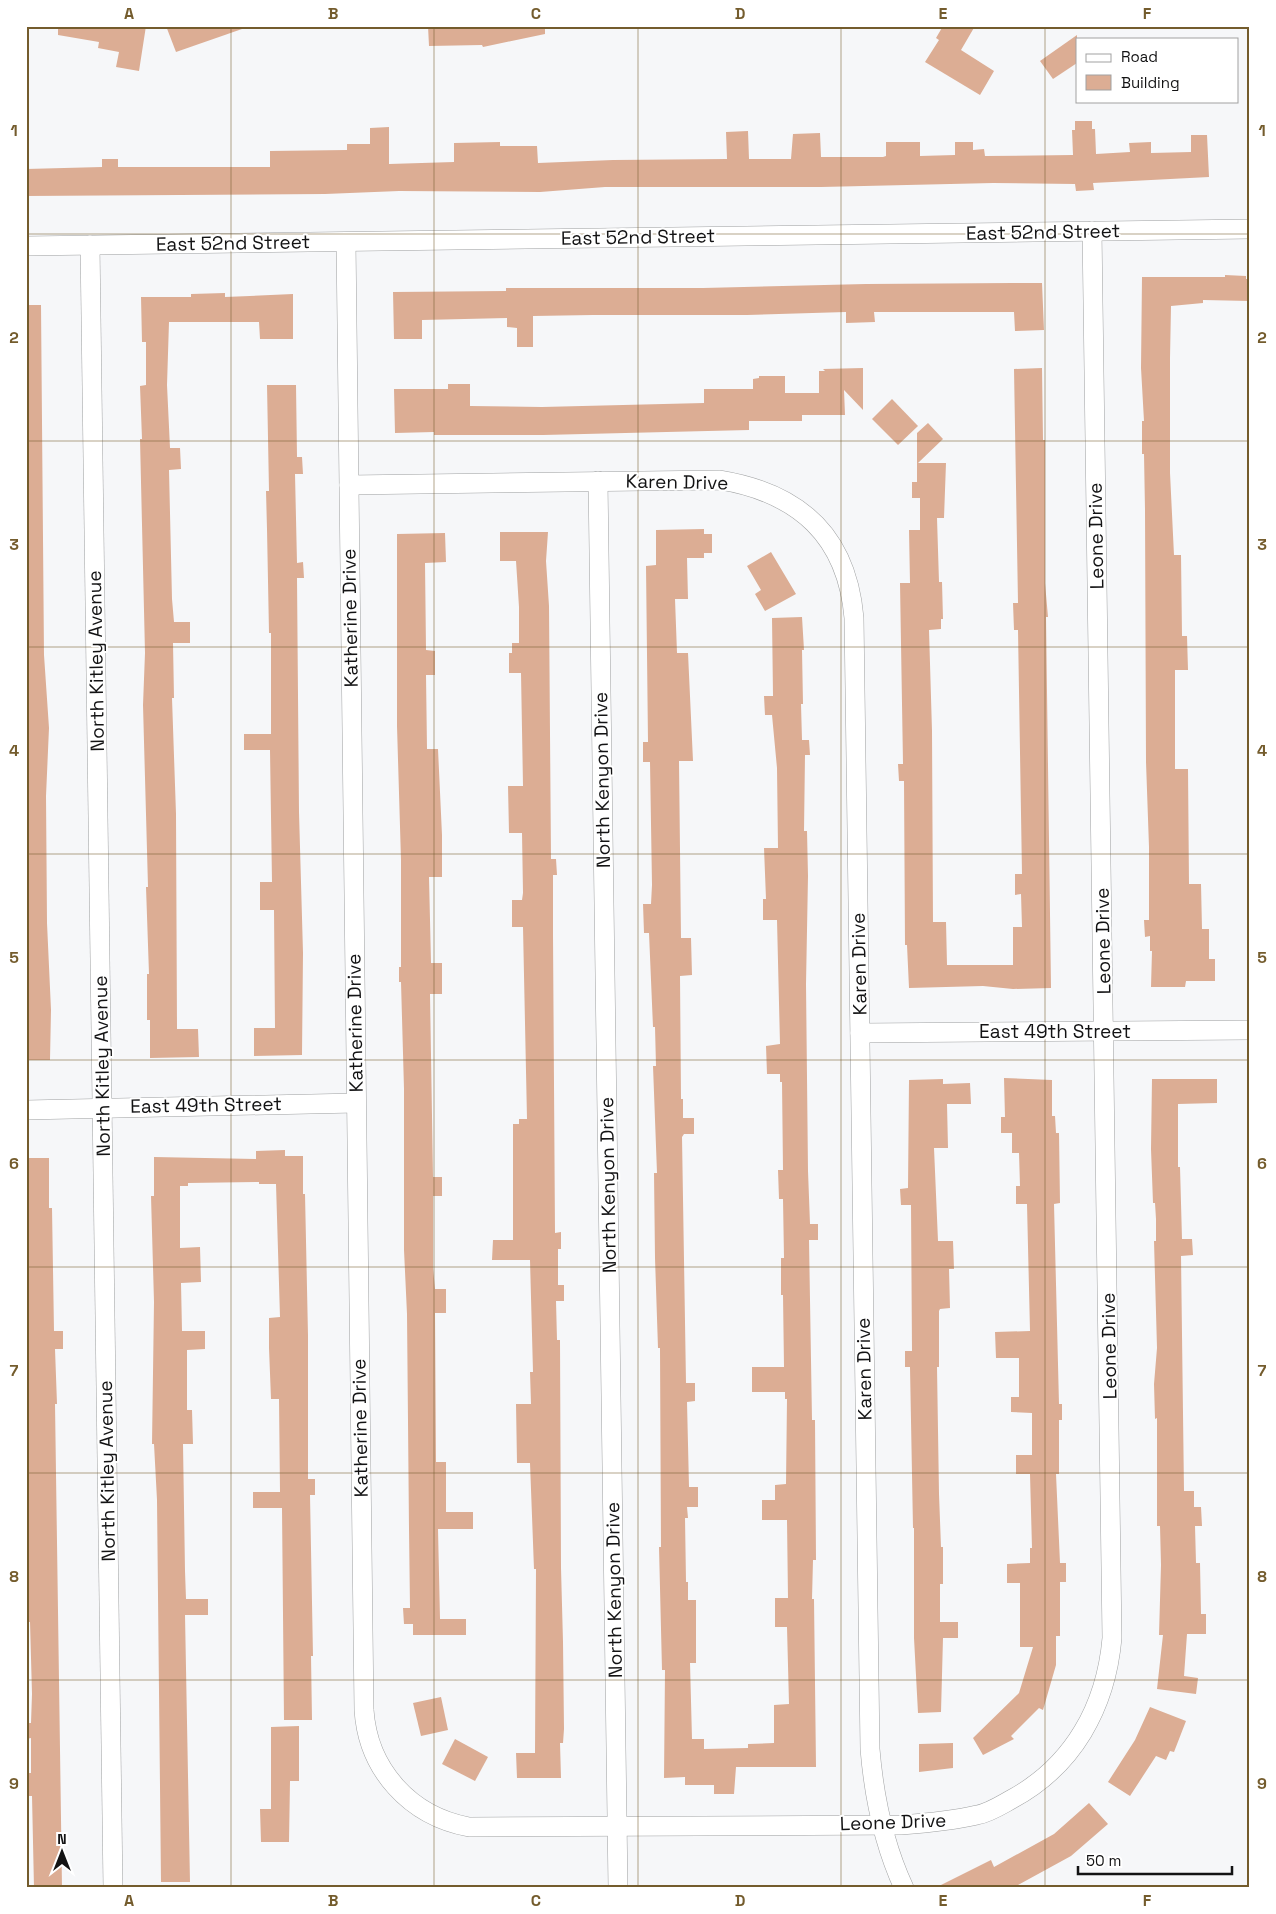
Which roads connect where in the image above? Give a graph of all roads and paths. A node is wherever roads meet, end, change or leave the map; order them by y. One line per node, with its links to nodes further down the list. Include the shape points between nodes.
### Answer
1 (1250, 229): 2 (street, East 52nd Street)
2 (1092, 231): 3 (street, East 52nd Street); 9 (street, Leone Drive)
3 (346, 242): 4 (street, East 52nd Street); 7 (street, Katherine Drive)
4 (90, 245): 5 (street, East 52nd Street); 12 (street, North Kitley Avenue)
5 (26, 246)
6 (598, 481): 7 (street, Karen Drive); 10 (street, Karen Drive, via 720,480 759,488 786,500 810,519 840,560 847,578 854,618); 16 (street, North Kenyon Drive)
7 (349, 485): 11 (street, Katherine Drive)
8 (1250, 1030): 9 (street, East 49th Street)
9 (1105, 1031): 10 (street, East 49th Street); 15 (street, Leone Drive, via 1112,1638 1105,1686 1075,1746 1030,1790 977,1815 939,1822)
10 (860, 1033): 15 (street, Karen Drive, via 869,1731 874,1788)
11 (356, 1103): 12 (street, East 49th Street); 14 (street, Katherine Drive, via 365,1720 374,1755 383,1772)
12 (102, 1107): 13 (street, East 49th Street); 17 (street, North Kitley Avenue)
13 (26, 1110)
14 (402, 1794): 16 (street, Leone Drive, via 432,1816 469,1827)
15 (882, 1825): 16 (street, Leone Drive); 19 (street, Karen Drive)
16 (617, 1827): 18 (street, North Kenyon Drive)
17 (113, 1888)
18 (618, 1888)
19 (904, 1888)

